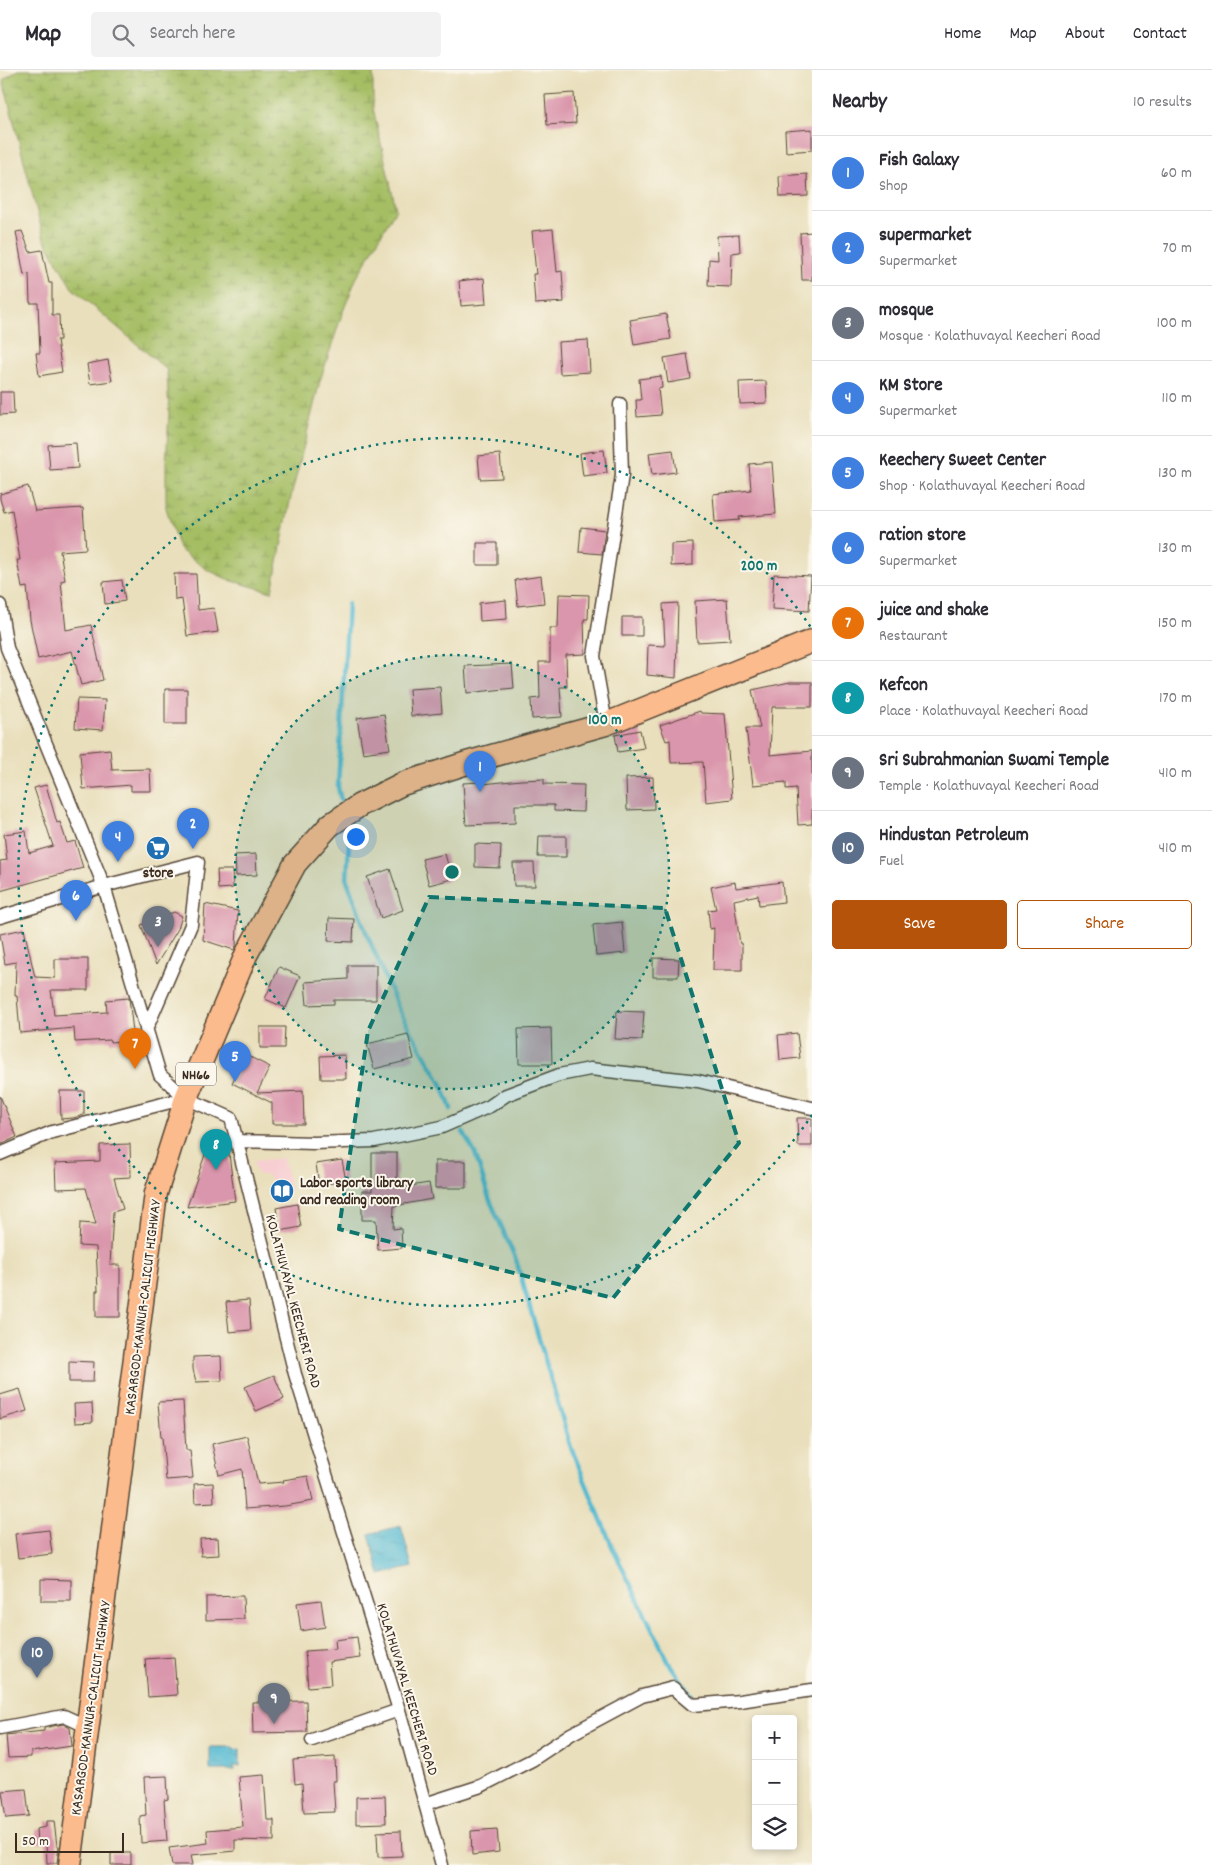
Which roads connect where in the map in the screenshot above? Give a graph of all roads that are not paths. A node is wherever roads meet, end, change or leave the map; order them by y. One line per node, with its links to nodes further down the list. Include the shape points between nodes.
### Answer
1 (620, 404): 4 (street, via 622,475 594,656)
2 (0, 605): 5 (street, KOLATHUVAYAL KEECHERI ROAD, via 7,648)
3 (812, 641): 4 (highway, KASARGOD-KANNUR-CALICUT HIGHWAY / NH66)
4 (606, 724): 8 (highway, KASARGOD-KANNUR-CALICUT HIGHWAY / NH66, via 402,784 360,805 330,825 294,864 246,955)
5 (104, 886): 6 (street); 7 (street, KOLATHUVAYAL KEECHERI ROAD); 7 (street, via 198,862 191,925)
6 (0, 917)
7 (146, 1030): 8 (street, KOLATHUVAYAL KEECHERI ROAD, via 160,1075)
8 (186, 1098): 10 (street, KOLATHUVAYAL KEECHERI ROAD, via 230,1118); 11 (street, via 52,1132); 14 (highway, KASARGOD-KANNUR-CALICUT HIGHWAY / NH66, via 156,1193 152,1218)
9 (812, 1108): 10 (street, via 698,1081 590,1069 560,1075 506,1095 490,1106 442,1127 374,1141)
10 (236, 1141): 13 (street, KOLATHUVAYAL KEECHERI ROAD, via 295,1374)
11 (0, 1154)
12 (812, 1690): 17 (street, via 693,1705 673,1688 642,1696 571,1734 532,1760 480,1786)
13 (399, 1710): 16 (street); 17 (street, KOLATHUVAYAL KEECHERI ROAD)
14 (88, 1727): 15 (street, via 64,1716); 18 (highway, KASARGOD-KANNUR-CALICUT HIGHWAY / NH66)
15 (0, 1728)
16 (312, 1740)
17 (425, 1804): 19 (street, KOLATHUVAYAL KEECHERI ROAD)
18 (70, 1865)
19 (442, 1865)

